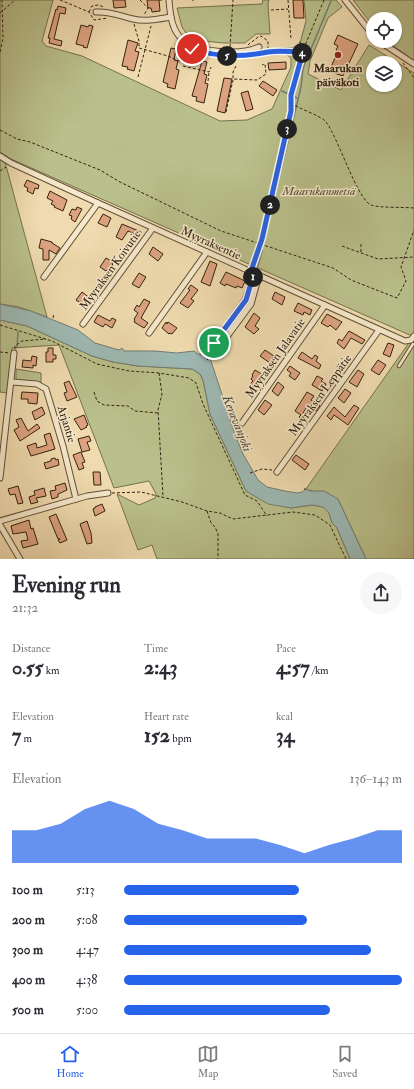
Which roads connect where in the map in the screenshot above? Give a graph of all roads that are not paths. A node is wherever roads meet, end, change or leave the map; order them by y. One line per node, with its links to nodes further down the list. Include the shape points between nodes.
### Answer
1 (169, 0): 4 (street)
2 (344, 0): 5 (street)
3 (96, 12): 4 (street, via 106,11 143,21)
4 (171, 17): 6 (street, via 179,36 202,49 224,52)
5 (366, 27)
6 (259, 47)
7 (389, 48): 8 (street)
8 (414, 64)
9 (0, 156): 10 (street, Myyraksentie)
10 (98, 204): 11 (street, Myyraksentie); 14 (street)
11 (153, 228): 12 (street, Myyraksentie); 16 (street, Myyraksen Koivutie)
12 (207, 252): 13 (street, Myyraksentie); 18 (street)
13 (254, 273): 13 (street, via 246,300 214,343 214,347 220,346 251,304); 15 (street, Myyraksentie)
14 (44, 277)
15 (325, 305): 17 (street, Myyraksentie); 23 (street, Myyraksen Jalavatie)
16 (84, 324)
17 (379, 330): 19 (street, Myyraksentie, via 405,341); 25 (street, Myyraksen Leppätie)
18 (149, 333)
19 (413, 341): 21 (lane)
20 (14, 353): 22 (street)
21 (399, 366)
22 (12, 382): 24 (street); 28 (street, Arjantie, via 37,384 46,389)
23 (242, 423)
24 (1, 464): 26 (street)
25 (277, 472)
26 (0, 478)
27 (108, 493): 28 (street)
28 (76, 500): 29 (street)
29 (0, 520)
30 (0, 525): 31 (street)
31 (20, 559)

